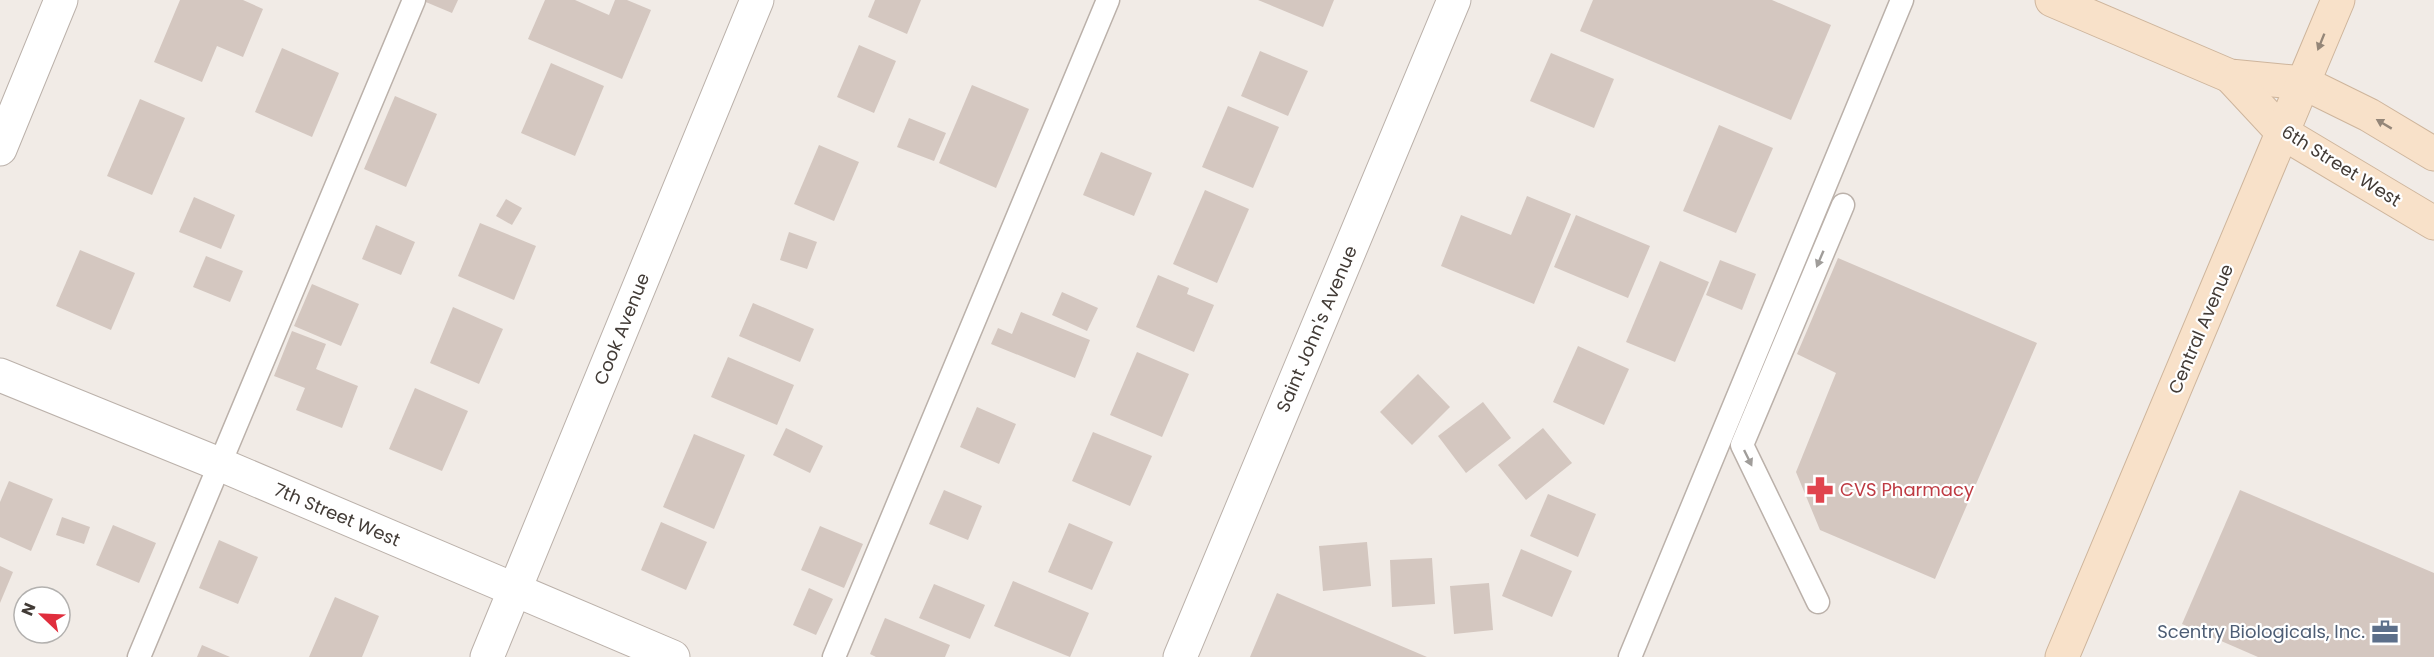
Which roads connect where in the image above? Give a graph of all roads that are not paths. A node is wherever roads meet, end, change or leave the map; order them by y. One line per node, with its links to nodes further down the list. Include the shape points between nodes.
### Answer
1 (62, 0): 12 (street)
2 (414, 0): 17 (lane)
3 (757, 0): 18 (street, Cook Avenue)
4 (1108, 0): 23 (lane)
5 (1454, 0): 24 (street, Saint John's Avenue)
6 (1902, 0): 25 (lane)
7 (2052, 0): 9 (main road, 6th Street West)
8 (2338, 0): 10 (main road, Central Avenue, one-way to 10)
9 (2230, 76): 10 (main road, 6th Street West); 11 (main road, 6th Street West)
10 (2304, 83): 11 (main road, Central Avenue); 13 (main road, 6th Street West, one-way to 10, via 2369,115)
11 (2283, 133): 15 (main road, 6th Street West); 26 (main road, Central Avenue)
12 (0, 149)
13 (2434, 154)
14 (1843, 205): 19 (lane, one-way to 19, via 1742,445)
15 (2434, 223)
16 (0, 375): 17 (street, 7th Street West)
17 (219, 464): 18 (street, 7th Street West); 20 (lane)
18 (515, 591): 21 (street, Cook Avenue); 22 (street, 7th Street West)
19 (1818, 602)
20 (139, 657)
21 (487, 657)
22 (673, 657)
23 (834, 657)
24 (1180, 657)
25 (1630, 657)
26 (2062, 657)

